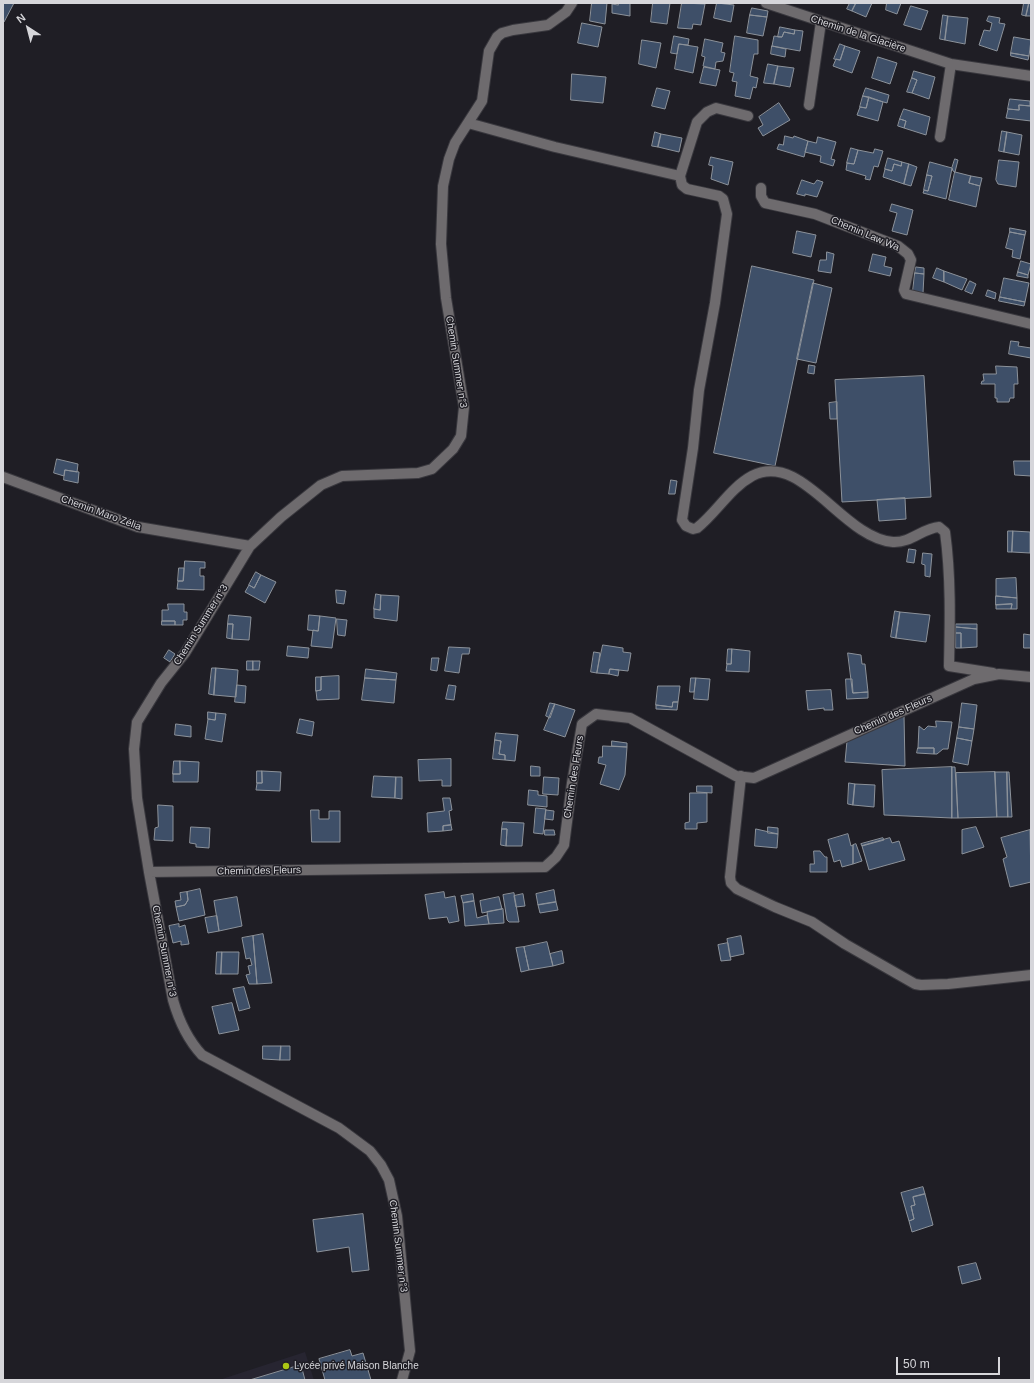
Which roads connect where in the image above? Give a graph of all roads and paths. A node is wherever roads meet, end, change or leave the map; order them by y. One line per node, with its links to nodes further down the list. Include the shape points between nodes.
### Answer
1 (572, 3): 8 (street, Chemin Summer n°3, via 566,12 548,25 513,30 496,37 489,51 482,101)
2 (766, 3): 3 (street, Chemin de la Glacière)
3 (822, 22): 4 (street, Chemin de la Glacière); 6 (street)
4 (951, 64): 5 (street, Chemin de la Glacière); 9 (street)
5 (1031, 76)
6 (809, 105)
7 (748, 116): 10 (street, via 716,108 707,112 697,122)
8 (468, 123): 10 (street, via 555,147); 14 (street, Chemin Summer n°3, via 455,143 446,170 441,244 446,298 464,408 461,436 448,455 432,469 418,473 342,476 321,485)
9 (940, 137)
10 (680, 176): 15 (street, via 682,185 687,189 723,199 728,214 699,390 682,520 686,526 697,528 739,484 767,471 793,476 859,529 881,540 895,542 909,539 939,526 945,532 949,560 949,666)
11 (762, 188): 12 (street, Chemin Law Wa, via 761,196 765,203 815,214 898,246 911,260 904,290 906,294)
12 (1031, 324)
13 (3, 477): 14 (street, Chemin Maro Zélia, via 138,528)
14 (250, 546): 18 (street, Chemin Summer n°3, via 185,653 137,722 134,749 137,798)
15 (999, 674): 16 (street, Chemin des Fleurs); 17 (street, Chemin des Fleurs, via 974,679 754,778)
16 (1031, 677)
17 (741, 776): 18 (street, Chemin des Fleurs, via 736,776 630,718 596,714 582,724 564,845 545,867); 19 (street, via 730,877 731,883 737,889 812,922 845,944 921,985)
18 (149, 872): 20 (street, Chemin Summer n°3, via 173,1000 184,1030 193,1044 202,1055 215,1063 339,1128 370,1150 389,1180 397,1216 410,1351)
19 (1031, 975)
20 (402, 1380)

